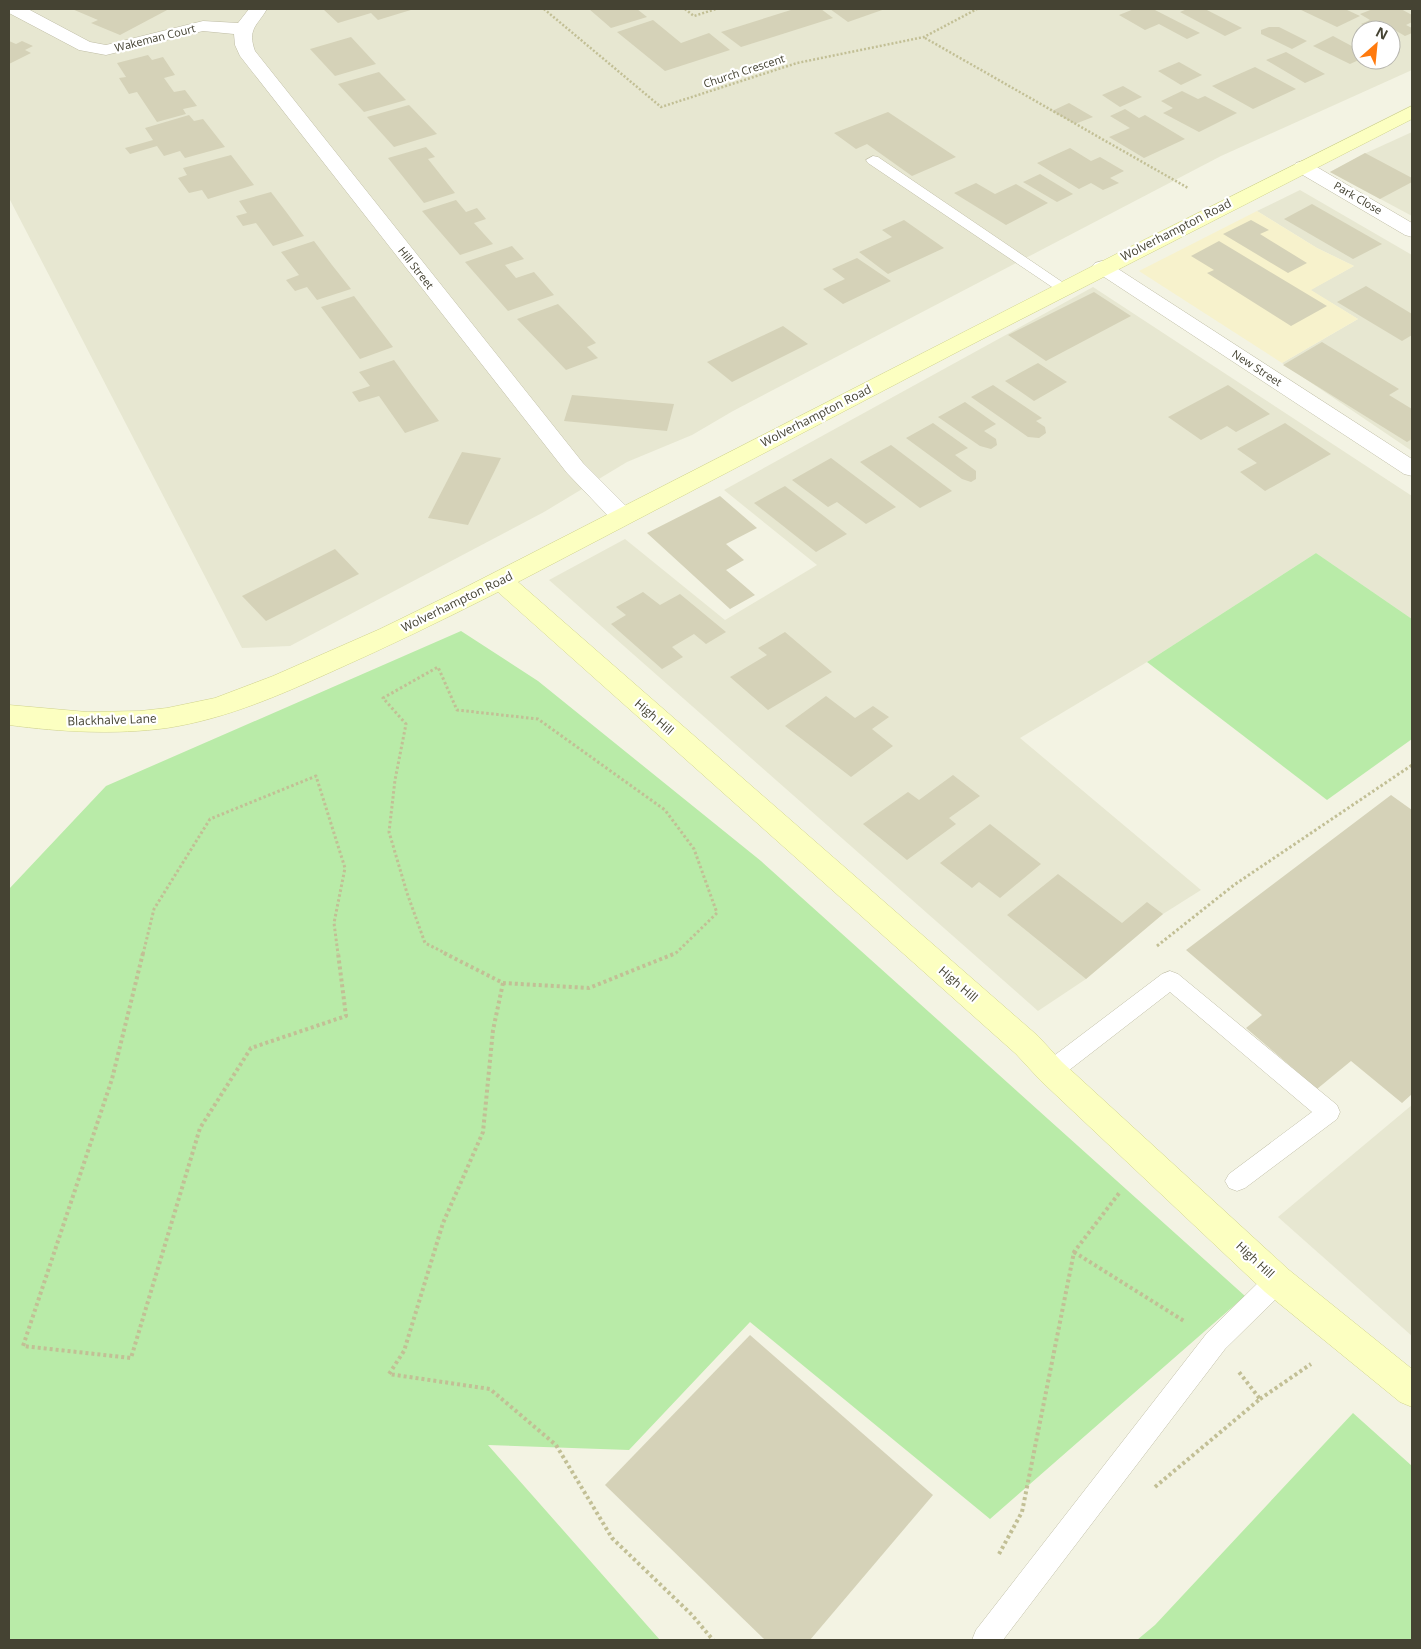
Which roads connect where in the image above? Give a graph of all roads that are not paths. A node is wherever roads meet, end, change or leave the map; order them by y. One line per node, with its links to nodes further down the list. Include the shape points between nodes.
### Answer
1 (15, 9): 3 (street, Wakeman Court, via 85,46 106,50 203,26)
2 (258, 9): 3 (street)
3 (244, 29): 11 (street, Hill Street, via 241,40 246,52 575,468)
4 (1412, 112): 6 (main road, Wolverhampton Road)
5 (874, 160): 9 (lane)
6 (1303, 166): 7 (street, Park Close); 8 (main road, Wolverhampton Road)
7 (1412, 230)
8 (1102, 267): 9 (main road, Wolverhampton Road); 10 (street, New Street)
9 (1063, 288): 11 (main road, Wolverhampton Road)
10 (1412, 469)
11 (622, 516): 12 (main road, Wolverhampton Road)
12 (501, 582): 13 (main road, Wolverhampton Road, via 390,636); 15 (main road, High Hill, via 1013,1032)
13 (215, 708): 14 (main road, Blackhalve Lane, via 159,720 53,722)
14 (9, 715)
15 (1052, 1072): 16 (lane, via 1170,980 1329,1112); 17 (main road, High Hill)
16 (1237, 1181)
17 (1277, 1281): 18 (main road, High Hill); 19 (lane, via 1216,1341)
18 (1412, 1390)
19 (986, 1640)

